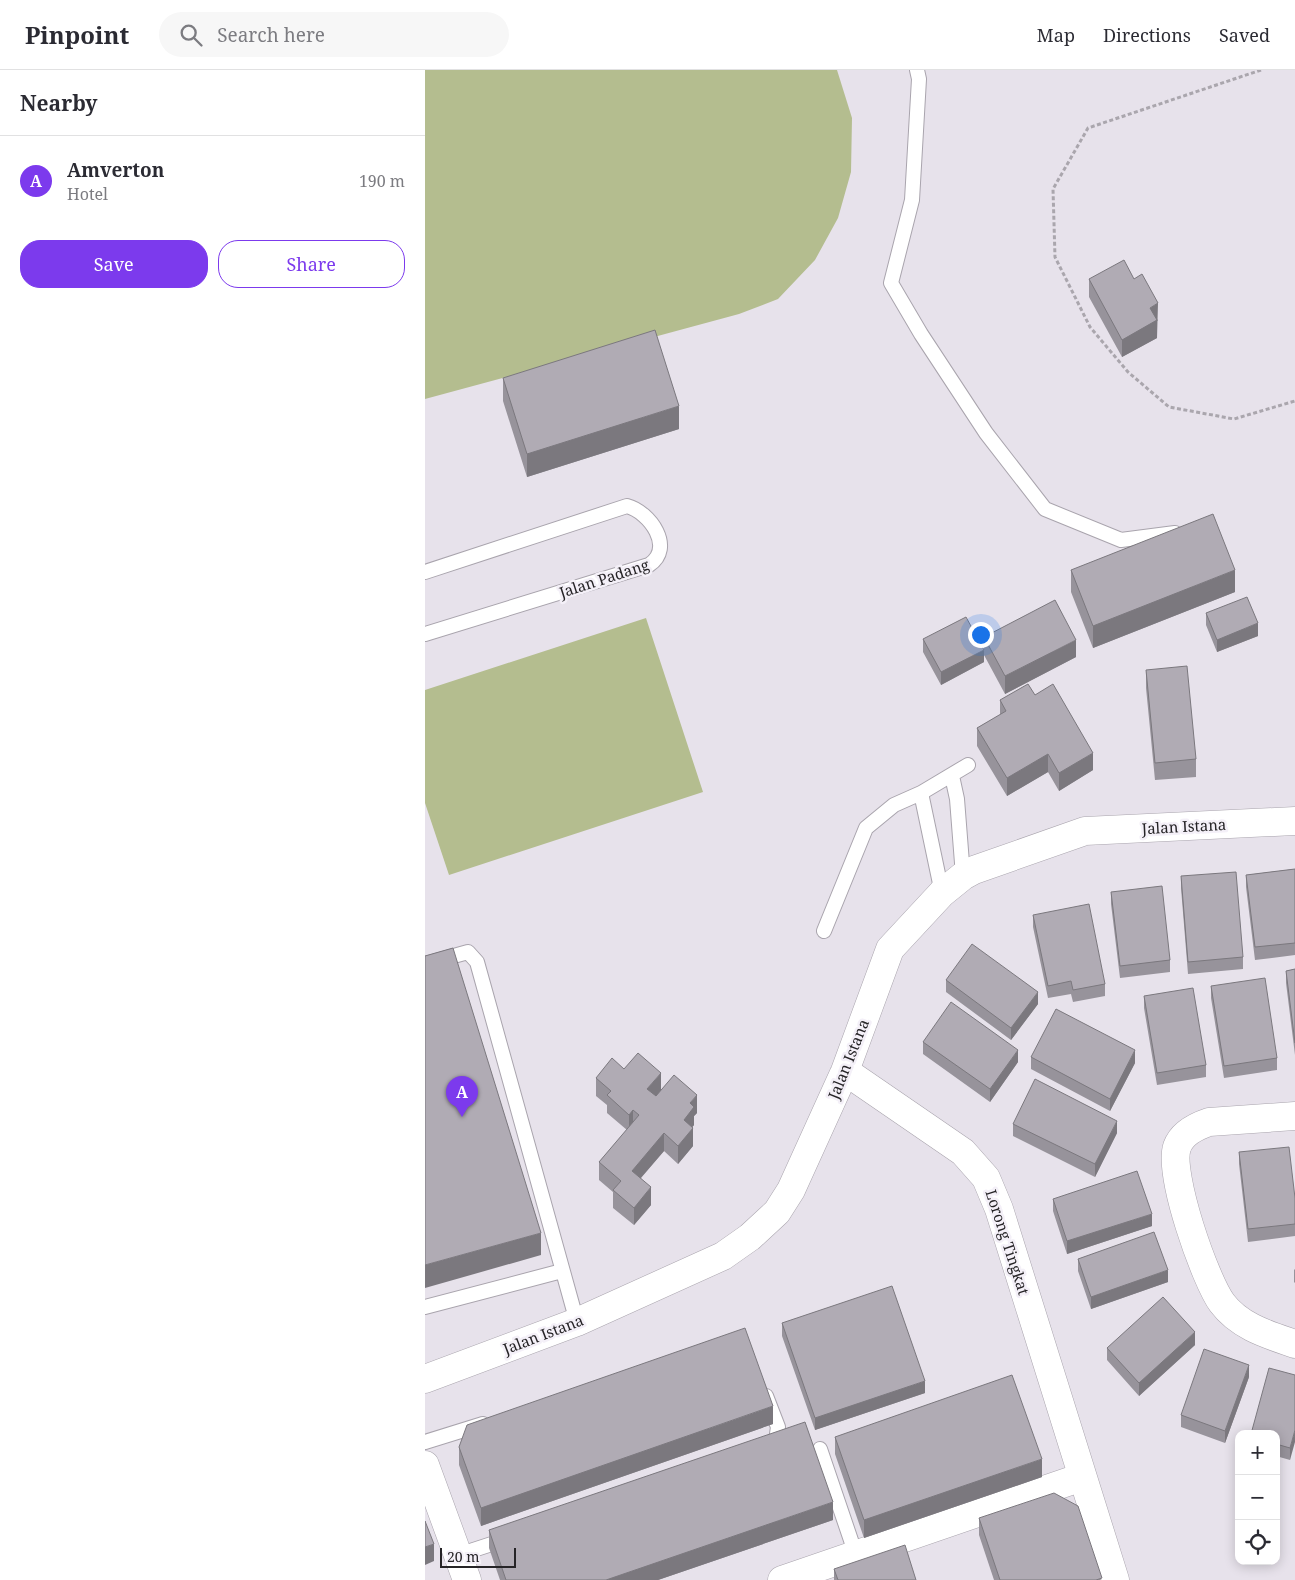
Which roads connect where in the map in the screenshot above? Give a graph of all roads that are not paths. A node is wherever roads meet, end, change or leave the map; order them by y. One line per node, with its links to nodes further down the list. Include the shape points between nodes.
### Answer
1 (917, 70): 2 (lane, via 912,200 891,283 921,334 986,434 1045,509 1121,540)
2 (1193, 531)
3 (425, 572): 4 (lane, Jalan Padang, via 627,506 635,508 648,519 657,533 661,549 649,565)
4 (425, 634)
5 (968, 766): 6 (lane)
6 (952, 776): 7 (lane); 9 (lane)
7 (921, 793): 10 (lane); 11 (lane, via 894,805 865,828)
8 (1295, 821): 9 (street, Jalan Istana, via 1085,831)
9 (963, 876): 10 (street, Jalan Istana)
10 (942, 893): 13 (street, Jalan Istana, via 890,949)
11 (824, 931)
12 (425, 964): 15 (lane, via 468,952 477,962)
13 (845, 1071): 17 (street, Jalan Istana, via 791,1190 777,1212 723,1256); 26 (street, Lorong Tingkat, via 963,1152 986,1178 999,1209)
14 (1295, 1116): 18 (street, via 1209,1122 1188,1132 1178,1145 1175,1156 1186,1214 1207,1276 1223,1304 1244,1324)
15 (562, 1271): 16 (lane); 17 (lane)
16 (425, 1307)
17 (577, 1322): 19 (street, Jalan Istana)
18 (1295, 1344)
19 (425, 1379)
20 (761, 1382): 24 (lane, via 778,1428 775,1441)
21 (500, 1418): 22 (lane)
22 (425, 1442)
23 (820, 1449): 28 (lane)
24 (762, 1454)
25 (425, 1465): 29 (street)
26 (1082, 1477): 28 (street); 32 (street, Lorong Tingkat)
27 (523, 1534): 29 (lane)
28 (857, 1555): 30 (street)
29 (462, 1568)
30 (815, 1575): 31 (street)
31 (782, 1580)
32 (1115, 1580)

